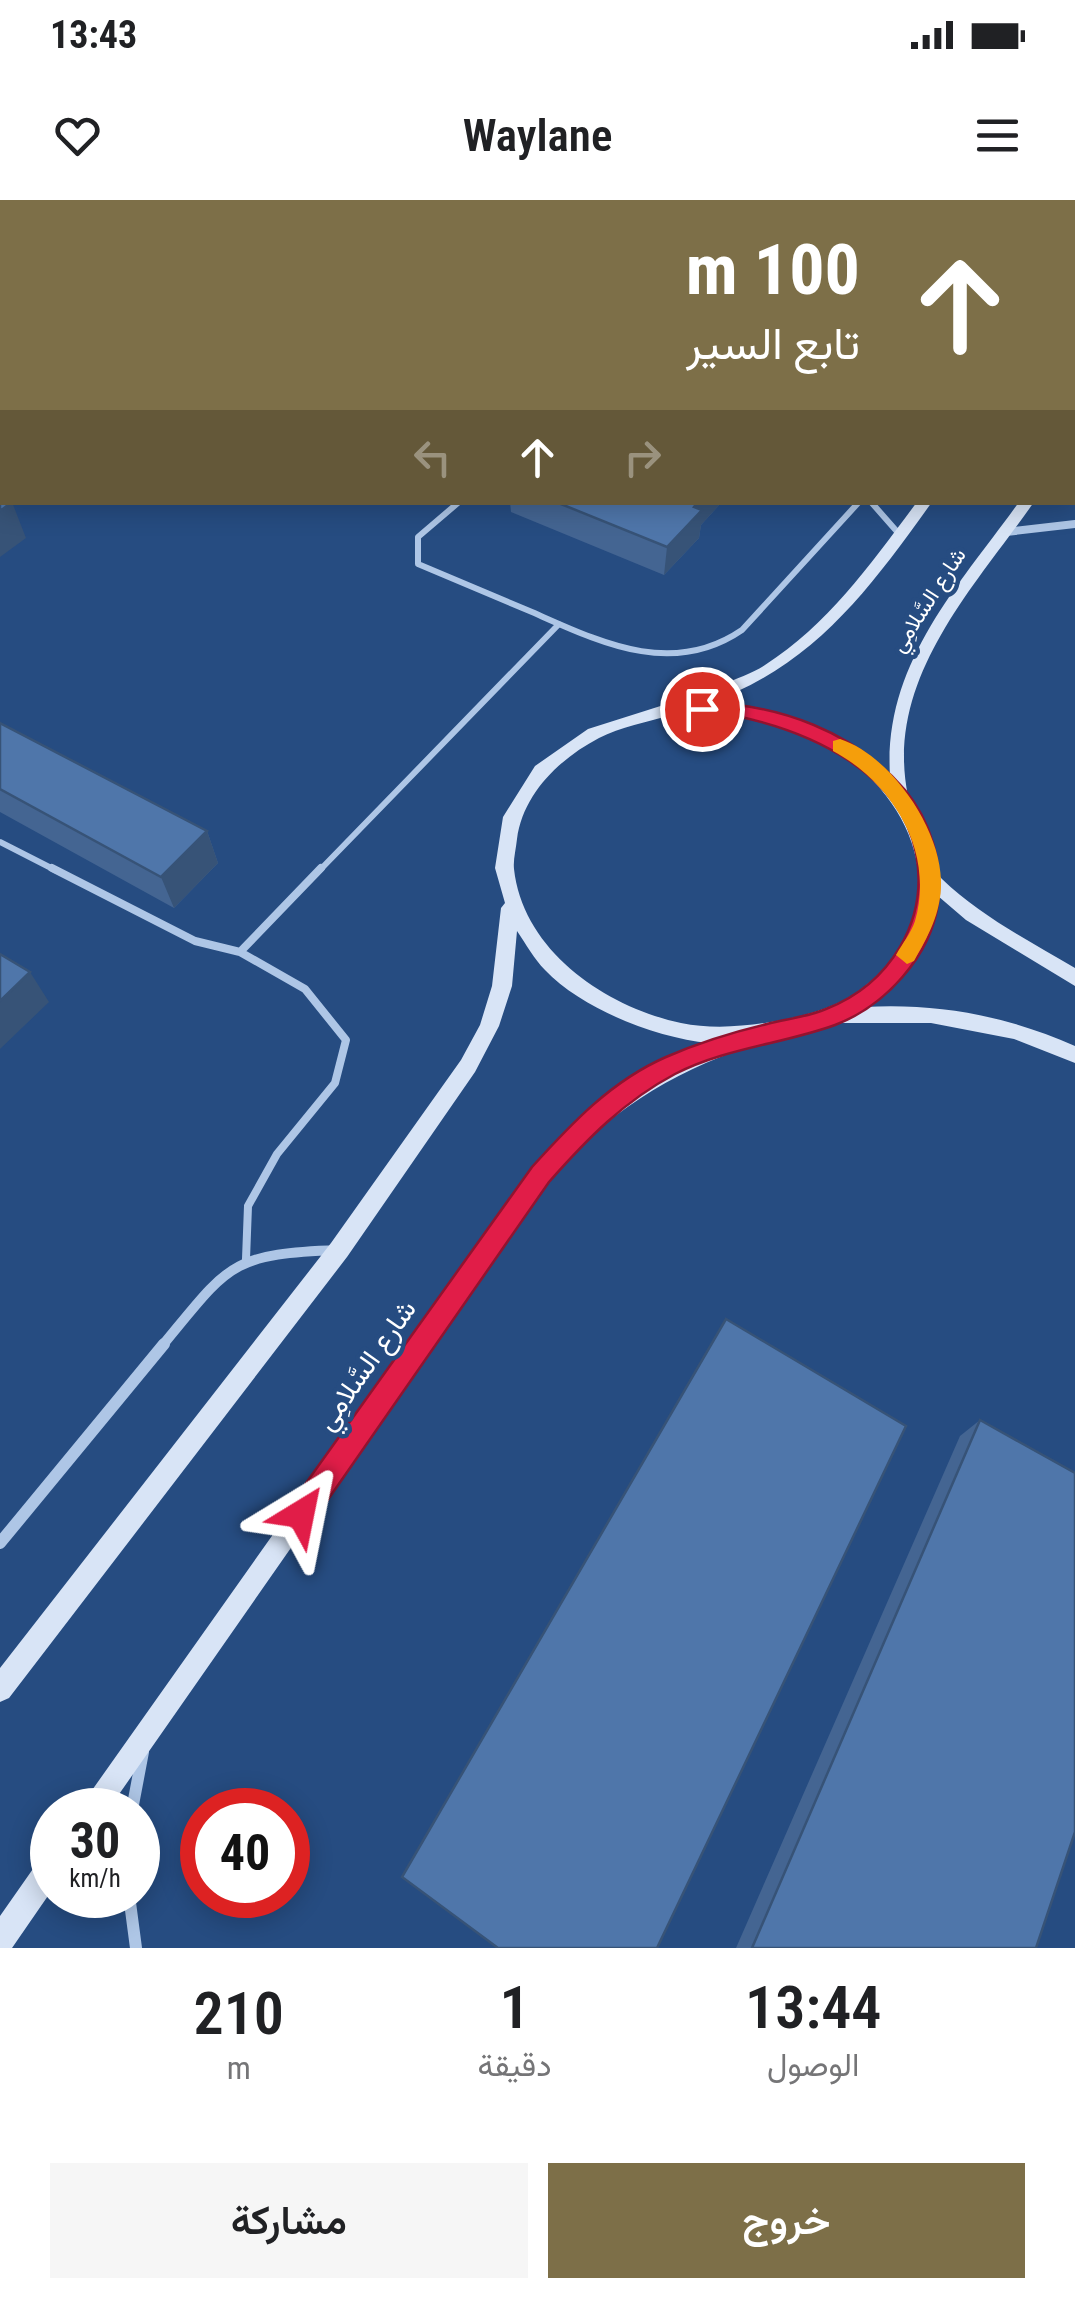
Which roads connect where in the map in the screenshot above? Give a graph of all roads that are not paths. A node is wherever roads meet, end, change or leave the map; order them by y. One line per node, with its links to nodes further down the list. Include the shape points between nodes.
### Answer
1 (455, 505): 9 (lane, via 418,537 418,564)
2 (856, 505): 9 (lane, via 726,641 660,655 613,647)
3 (874, 505): 8 (lane)
4 (923, 505): 8 (street)
5 (1025, 505): 7 (street, شارع السَّلامِي)
6 (1075, 524): 7 (street)
7 (1006, 532): 11 (street, شارع السَّلامِي, via 909,682 897,736)
8 (900, 535): 10 (street, via 832,622 801,650 733,689)
9 (559, 624): 15 (lane)
10 (670, 709): 11 (street, via 735,709 799,725 856,754); 14 (street, via 600,727 544,764 524,788 503,846)
11 (900, 797): 13 (street, via 922,836)
12 (0, 842): 15 (lane, via 195,941)
13 (931, 880): 16 (street); 17 (street, via 925,923 902,964)
14 (510, 908): 18 (street, via 546,962 604,1004 678,1030); 20 (street, via 502,986 488,1026 442,1106)
15 (240, 952): 21 (lane, via 305,989 346,1040 335,1083 277,1154 248,1206)
16 (1075, 978)
17 (831, 1017): 18 (street); 19 (street, via 908,1011 963,1016)
18 (758, 1034): 24 (street, شارع السَّلامِي, via 634,1085 568,1140)
19 (1075, 1055)
20 (340, 1250): 21 (street); 23 (street)
21 (246, 1259): 22 (street, via 220,1276)
22 (0, 1544)
23 (0, 1688)
24 (149, 1730): 25 (street, شارع السَّلامِي); 26 (street)
25 (108, 1788)
26 (137, 1788)
27 (30, 1897): 29 (street)
28 (132, 1918): 30 (street)
29 (0, 1940)
30 (136, 1948)

